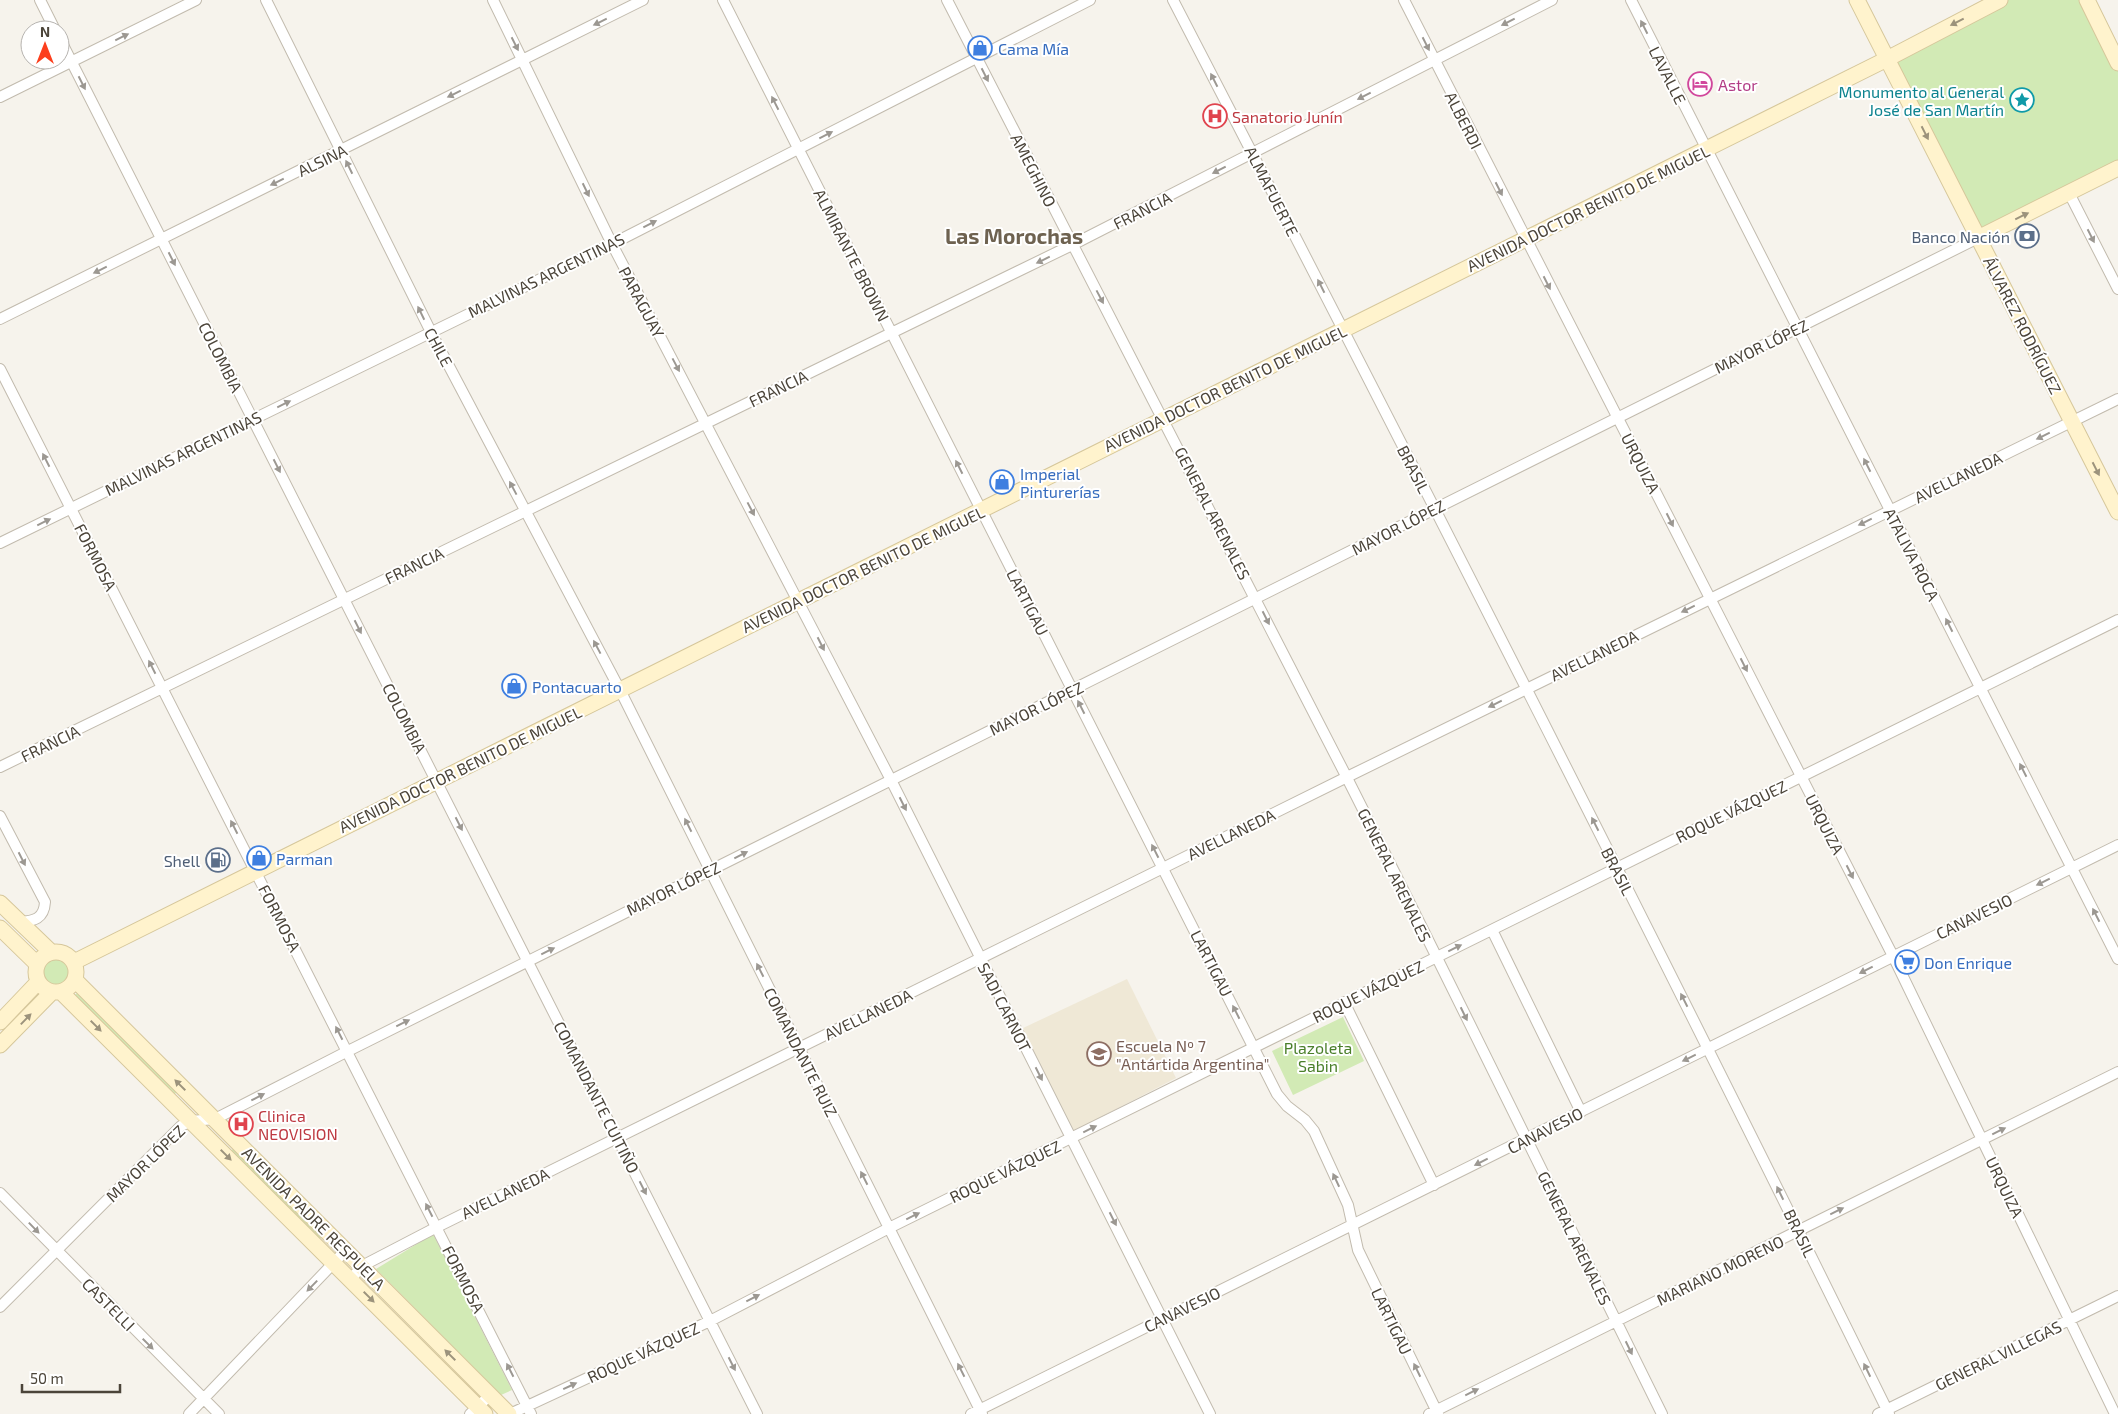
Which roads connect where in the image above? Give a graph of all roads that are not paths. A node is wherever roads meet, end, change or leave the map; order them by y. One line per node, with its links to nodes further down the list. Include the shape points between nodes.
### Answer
1 (40, 0): 16 (street)
2 (196, 0): 22 (street, one-way to 2)
3 (266, 0): 27 (street, CHILE)
4 (493, 0): 20 (street, PARAGUAY, one-way to 20)
5 (643, 0): 20 (street, ALSINA, one-way to 20)
6 (724, 0): 25 (street, ALMIRANTE BROWN, one-way to 6)
7 (947, 0): 18 (street, AMEGHINO)
8 (1090, 0): 18 (street, MALVINAS ARGENTINAS)
9 (1173, 0): 28 (street, ALMAFUERTE, one-way to 9)
10 (1404, 0): 21 (street, ALBERDI, one-way to 21)
11 (1552, 0): 21 (street, FRANCIA, one-way to 21)
12 (1631, 0): 26 (street, LAVALLE, one-way to 12)
13 (1857, 0): 19 (main road, ÁLVAREZ RODRÍGUEZ)
14 (2000, 0): 19 (main road, AVENIDA DOCTOR BENITO DE MIGUEL, one-way to 19)
15 (2087, 0): 23 (main road)
16 (50, 20)
17 (70, 58): 22 (street, COLOMBIA)
18 (976, 58): 25 (street, MALVINAS ARGENTINAS, one-way to 18); 35 (street, AMEGHINO, one-way to 35)
19 (1887, 59): 26 (main road, AVENIDA DOCTOR BENITO DE MIGUEL); 31 (main road, ÁLVAREZ RODRÍGUEZ, one-way to 31)
20 (523, 60): 27 (street, ALSINA, one-way to 27); 34 (street, PARAGUAY, one-way to 34)
21 (1434, 60): 28 (street, FRANCIA, one-way to 28); 33 (street, ALBERDI, one-way to 33)
22 (72, 62): 24 (street); 32 (street, COLOMBIA, one-way to 32)
23 (2118, 63)
24 (0, 97)
25 (798, 149): 34 (street, MALVINAS ARGENTINAS, one-way to 25); 41 (street, ALMIRANTE BROWN)
26 (1706, 149): 33 (main road, AVENIDA DOCTOR BENITO DE MIGUEL); 38 (street, ATALIVA ROCA)
27 (340, 150): 32 (street, ALSINA, one-way to 32); 40 (street, CHILE, one-way to 27)
28 (1252, 153): 35 (street, FRANCIA, one-way to 35); 39 (street, ALMAFUERTE, one-way to 28)
29 (2118, 168): 30 (main road, MAYOR LÓPEZ)
30 (2069, 193): 31 (main road, MAYOR LÓPEZ, one-way to 30); 36 (street, one-way to 36)
31 (1978, 238): 38 (street, MAYOR LÓPEZ); 47 (main road, ÁLVAREZ RODRÍGUEZ)
32 (162, 239): 37 (street, ALSINA, one-way to 37); 45 (street, COLOMBIA, one-way to 45)
33 (1525, 239): 39 (main road, AVENIDA DOCTOR BENITO DE MIGUEL); 44 (street, URQUIZA, one-way to 44)
34 (612, 244): 40 (street, MALVINAS ARGENTINAS); 48 (street, PARAGUAY, one-way to 48)
35 (1072, 245): 41 (street, FRANCIA, one-way to 41); 46 (street, AMEGHINO, one-way to 46)
36 (2118, 289)
37 (0, 319)
38 (1797, 328): 44 (street, MAYOR LÓPEZ); 52 (street, ATALIVA ROCA, one-way to 38)
39 (1343, 330): 46 (main road, AVENIDA DOCTOR BENITO DE MIGUEL); 50 (street, BRASIL)
40 (431, 332): 45 (street, MALVINAS ARGENTINAS, one-way to 40); 53 (street, CHILE, one-way to 40)
41 (891, 333): 48 (street, FRANCIA); 51 (street, ALMIRANTE BROWN, one-way to 41)
42 (0, 369): 49 (street, FORMOSA, one-way to 42)
43 (2118, 399): 47 (street, AVELLANEDA)
44 (1617, 418): 50 (street, MAYOR LÓPEZ); 58 (street, URQUIZA, one-way to 58)
45 (253, 419): 49 (street, MALVINAS ARGENTINAS); 57 (street, COLOMBIA, one-way to 57)
46 (1164, 419): 51 (main road, AVENIDA DOCTOR BENITO DE MIGUEL); 56 (street, GENERAL ARENALES)
47 (2072, 421): 52 (street, AVELLANEDA, one-way to 52); 54 (main road, ÁLVAREZ RODRÍGUEZ, one-way to 54)
48 (706, 423): 53 (street, FRANCIA); 59 (street, PARAGUAY, one-way to 59)
49 (71, 508): 55 (street, MALVINAS ARGENTINAS, one-way to 49); 61 (street, FORMOSA, one-way to 49)
50 (1434, 509): 56 (street, MAYOR LÓPEZ); 63 (street, BRASIL)
51 (981, 510): 59 (main road, AVENIDA DOCTOR BENITO DE MIGUEL); 65 (street, LARTIGAU)
52 (1890, 510): 58 (street, AVELLANEDA, one-way to 58); 62 (street, ATALIVA ROCA, one-way to 52)
53 (525, 511): 57 (street, FRANCIA); 64 (street, CHILE, one-way to 53)
54 (2118, 512)
55 (0, 543)
56 (1256, 598): 65 (street, MAYOR LÓPEZ); 67 (street, GENERAL ARENALES, one-way to 67)
57 (344, 599): 61 (street, FRANCIA); 70 (street, COLOMBIA, one-way to 70)
58 (1710, 599): 63 (street, AVELLANEDA, one-way to 63); 68 (street, URQUIZA, one-way to 68)
59 (799, 601): 64 (main road, AVENIDA DOCTOR BENITO DE MIGUEL); 69 (street, SADI CARNOT, one-way to 69)
60 (2118, 620): 62 (street, ROQUE VÁZQUEZ)
61 (163, 688): 66 (street, FRANCIA); 77 (street, FORMOSA, one-way to 61)
62 (1981, 688): 68 (street, ROQUE VÁZQUEZ); 73 (street, ATALIVA ROCA, one-way to 62)
63 (1526, 689): 67 (street, AVELLANEDA, one-way to 67); 75 (street, BRASIL, one-way to 63)
64 (620, 690): 70 (main road, AVENIDA DOCTOR BENITO DE MIGUEL); 76 (street, COMANDANTE RUIZ, one-way to 64)
65 (1072, 690): 69 (street, MAYOR LÓPEZ); 74 (street, LARTIGAU, one-way to 65)
66 (0, 767)
67 (1346, 777): 74 (street, AVELLANEDA); 84 (street, GENERAL ARENALES)
68 (1801, 777): 75 (street, ROQUE VÁZQUEZ); 83 (street, URQUIZA, one-way to 83)
69 (890, 780): 76 (street, MAYOR LÓPEZ, one-way to 69); 85 (street, SADI CARNOT, one-way to 85)
70 (437, 781): 77 (main road, AVENIDA DOCTOR BENITO DE MIGUEL); 87 (street, COMANDANTE CUITIÑO, one-way to 87)
71 (0, 816): 79 (street, one-way to 79, via 45,902 40,917)
72 (2118, 845): 73 (street, CANAVESIO)
73 (2072, 867): 83 (street, CANAVESIO, one-way to 83); 86 (street, ATALIVA ROCA, one-way to 73)
74 (1163, 868): 85 (street, AVELLANEDA); 96 (street, LARTIGAU, one-way to 74)
75 (1617, 868): 81 (street, ROQUE VÁZQUEZ); 98 (street, BRASIL, one-way to 75)
76 (710, 870): 87 (street, MAYOR LÓPEZ, one-way to 76); 97 (street, COMANDANTE RUIZ, one-way to 76)
77 (256, 871): 88 (main road, AVENIDA DOCTOR BENITO DE MIGUEL); 99 (street, FORMOSA, one-way to 77)
78 (0, 903): 79 (main road)
79 (20, 922): 82 (main road)
80 (0, 928): 89 (main road)
81 (1492, 930): 84 (street, ROQUE VÁZQUEZ, one-way to 81); 101 (street)
82 (51, 952): 88 (main road, via 64,953); 89 (main road)
83 (1893, 956): 98 (street, CANAVESIO, one-way to 98); 107 (street, URQUIZA)
84 (1436, 957): 93 (street, ROQUE VÁZQUEZ); 106 (street, GENERAL ARENALES, one-way to 106)
85 (980, 958): 97 (street, AVELLANEDA); 105 (street, SADI CARNOT, one-way to 105)
86 (2118, 959)
87 (528, 960): 99 (street, MAYOR LÓPEZ, one-way to 87); 104 (street, COMANDANTE CUITIÑO)
88 (74, 962): 90 (main road)
89 (37, 964): 91 (main road)
90 (75, 980): 92 (main road, via 67,990); 102 (main road, AVENIDA PADRE RESPUELA, one-way to 90)
91 (38, 982): 92 (main road, via 44,989); 94 (main road)
92 (57, 992): 95 (main road, one-way to 92); 103 (main road, AVENIDA PADRE RESPUELA, one-way to 103)
93 (1344, 1002): 96 (street, ROQUE VÁZQUEZ); 108 (street)
94 (0, 1022)
95 (0, 1046)
96 (1254, 1047): 105 (street, ROQUE VÁZQUEZ, one-way to 96); 110 (street, LARTIGAU, one-way to 96, via 1348,1205 1314,1132 1281,1100)
97 (799, 1048): 104 (street, AVELLANEDA); 112 (street, COMANDANTE RUIZ, one-way to 97)
98 (1709, 1048): 101 (street, CANAVESIO, one-way to 101); 113 (street, BRASIL, one-way to 98)
99 (348, 1050): 102 (street, MAYOR LÓPEZ, one-way to 99); 111 (street, FORMOSA, one-way to 99)
100 (2118, 1072): 107 (street, MARIANO MORENO, one-way to 100)
101 (1581, 1112): 106 (street, CANAVESIO)
102 (215, 1119): 103 (street, MAYOR LÓPEZ); 114 (main road, AVENIDA PADRE RESPUELA)
103 (191, 1121): 115 (street, MAYOR LÓPEZ, via 181,1126); 116 (main road, AVENIDA PADRE RESPUELA, one-way to 116)
104 (617, 1138): 111 (street, AVELLANEDA); 123 (street, COMANDANTE CUITIÑO, one-way to 123)
105 (1071, 1138): 112 (street, ROQUE VÁZQUEZ, one-way to 105); 121 (street, SADI CARNOT, one-way to 121)
106 (1526, 1139): 108 (street, CANAVESIO, one-way to 108); 124 (street, GENERAL ARENALES)
107 (1982, 1140): 113 (street, MARIANO MORENO, one-way to 107); 122 (street, URQUIZA)
108 (1434, 1186): 110 (street, CANAVESIO)
109 (0, 1193): 115 (street, CASTELLI, one-way to 115)
110 (1353, 1225): 121 (street, CANAVESIO); 130 (street, LARTIGAU, one-way to 110, via 1358,1250)
111 (437, 1227): 117 (street, AVELLANEDA); 127 (street, FORMOSA, one-way to 111)
112 (889, 1228): 123 (street, ROQUE VÁZQUEZ, one-way to 112); 129 (street, COMANDANTE RUIZ, one-way to 112)
113 (1798, 1231): 124 (street, MARIANO MORENO); 131 (street, BRASIL, one-way to 113)
114 (346, 1250): 116 (street); 117 (main road, AVENIDA PADRE RESPUELA)
115 (56, 1251): 120 (street, MAYOR LÓPEZ); 126 (street, CASTELLI, one-way to 126)
116 (334, 1263): 118 (main road, AVENIDA PADRE RESPUELA); 126 (street, one-way to 126)
117 (362, 1266): 118 (street, AVELLANEDA); 125 (main road, AVENIDA PADRE RESPUELA, one-way to 117)
118 (351, 1279): 128 (main road, AVENIDA PADRE RESPUELA, one-way to 128)
119 (2118, 1296): 122 (street, GENERAL VILLEGAS)
120 (0, 1306)
121 (1163, 1319): 129 (street, CANAVESIO); 136 (street, SADI CARNOT)
122 (2069, 1320): 131 (street, GENERAL VILLEGAS); 138 (street, URQUIZA)
123 (710, 1321): 127 (street, ROQUE VÁZQUEZ, one-way to 123); 135 (street, COMANDANTE CUITIÑO, one-way to 135)
124 (1616, 1321): 130 (street, MARIANO MORENO, one-way to 124); 137 (street, GENERAL ARENALES, one-way to 137)
125 (490, 1395): 128 (street); 134 (main road, AVENIDA PADRE RESPUELA)
126 (204, 1399): 132 (street); 133 (street, CASTELLI)
127 (529, 1410): 134 (street, ROQUE VÁZQUEZ)
128 (477, 1412)
129 (978, 1412)
130 (1434, 1413)
131 (1884, 1413)
132 (189, 1414)
133 (219, 1414)
134 (509, 1414)
135 (757, 1414)
136 (1210, 1414)
137 (1662, 1414)
138 (2115, 1414)

